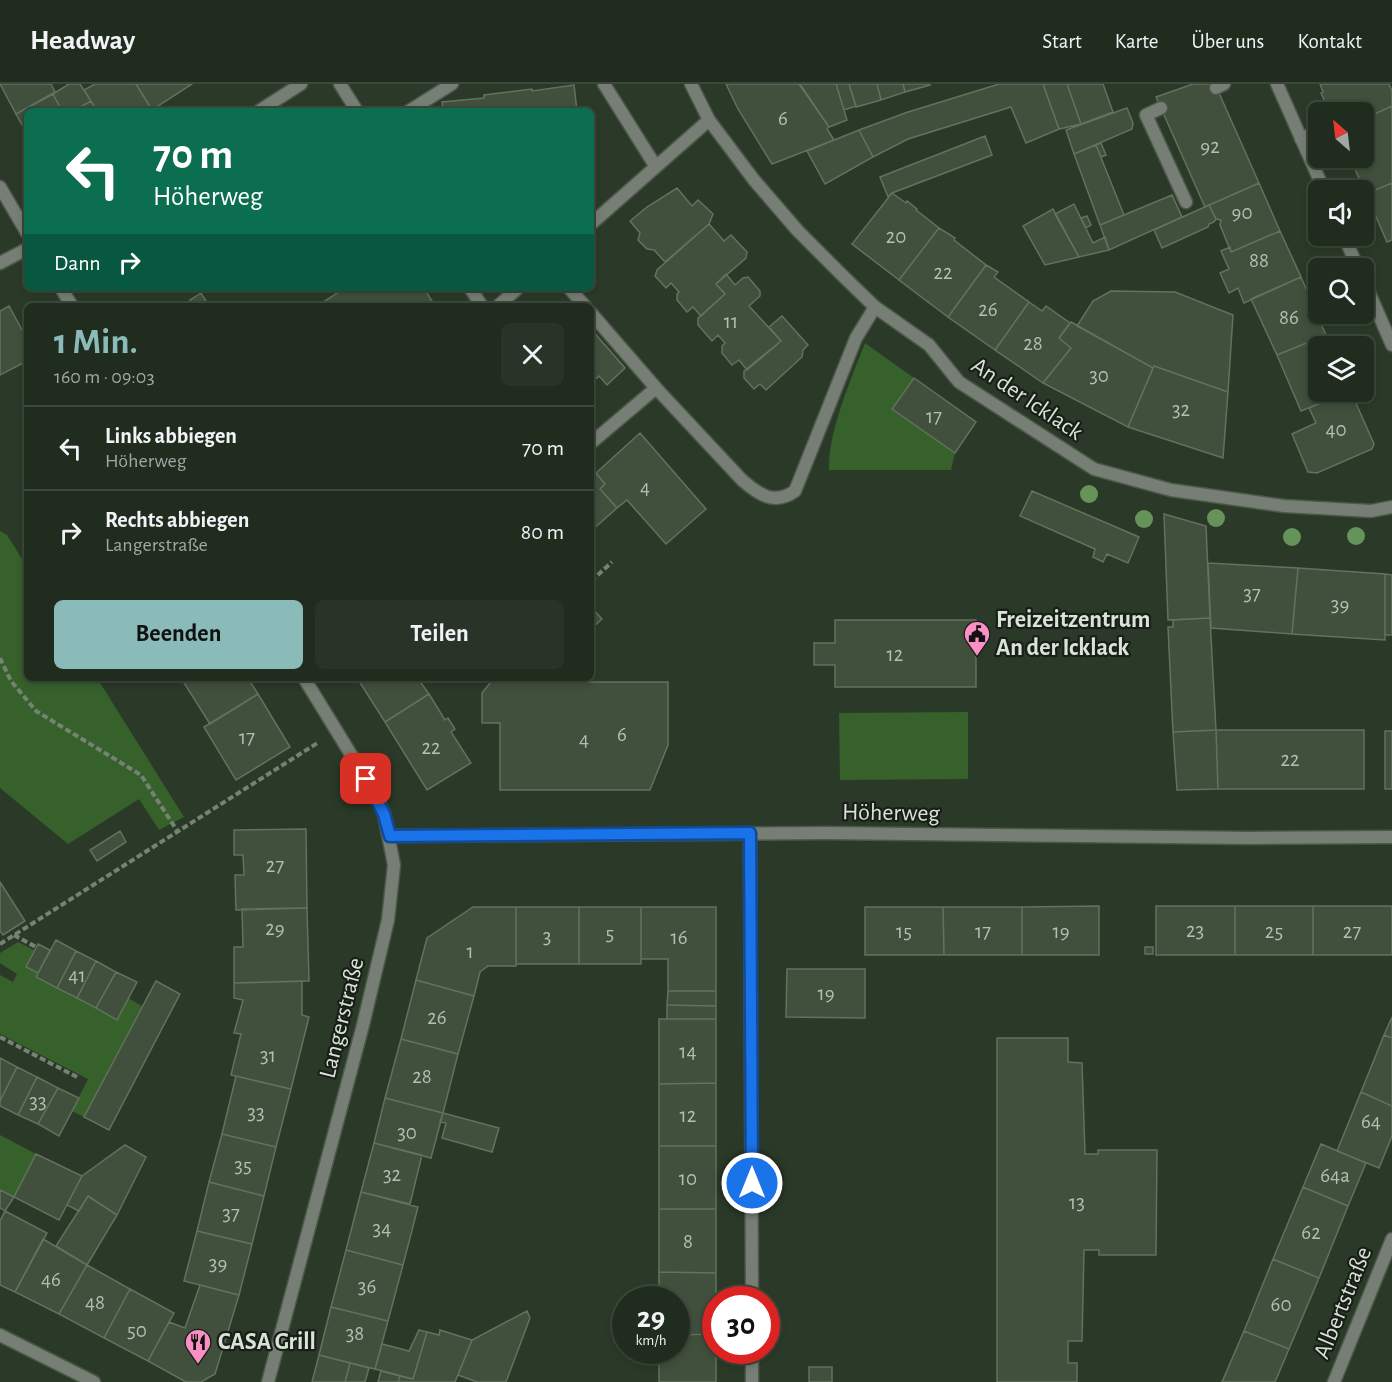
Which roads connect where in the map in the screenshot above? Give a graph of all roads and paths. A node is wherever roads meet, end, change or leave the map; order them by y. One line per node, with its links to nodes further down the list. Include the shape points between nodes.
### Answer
1 (301, 84): 7 (street)
2 (340, 84): 8 (street)
3 (452, 84): 9 (street)
4 (604, 84): 14 (street)
5 (691, 84): 11 (street, An der Icklack)
6 (1277, 84): 13 (street)
7 (264, 108)
8 (355, 108)
9 (414, 108)
10 (1161, 108): 17 (street, via 1146,115)
11 (709, 120): 14 (street); 27 (street, An der Icklack, via 798,231)
12 (1308, 136): 13 (street)
13 (1301, 139): 15 (street)
14 (656, 167): 18 (street)
15 (1319, 180)
16 (0, 187): 19 (street)
17 (1186, 202)
18 (594, 221)
19 (24, 228)
20 (24, 251): 21 (street)
21 (0, 263)
22 (515, 291): 24 (street)
23 (572, 291): 25 (street)
24 (501, 303)
25 (582, 303)
26 (1374, 304): 29 (street)
27 (875, 307): 30 (street, via 856,338 795,491 788,496 777,499 756,492); 32 (street, An der Icklack, via 929,345 959,382 1094,469 1171,490 1284,506 1371,511)
28 (594, 317): 30 (street)
29 (1392, 345)
30 (656, 388): 31 (street)
31 (594, 440)
32 (1392, 507)
33 (612, 562): 34 (path)
34 (594, 578)
35 (0, 658): 38 (path, via 11,681 36,711 141,775)
36 (306, 681): 37 (street, Langerstraße)
37 (337, 731): 38 (path); 40 (street, Langerstraße, via 376,795)
38 (178, 832): 42 (path)
39 (750, 833): 40 (street, Höherweg); 41 (street, Höherweg); 49 (street)
40 (390, 836): 53 (street, Langerstraße, via 394,865 388,920)
41 (1392, 837)
42 (14, 935): 43 (path); 44 (path)
43 (0, 944)
44 (36, 947)
45 (0, 1037): 46 (path)
46 (76, 1077)
47 (1392, 1239): 48 (street, Albertstraße)
48 (1388, 1260): 55 (street, Albertstraße)
49 (752, 1286)
50 (0, 1335): 52 (street)
51 (752, 1364): 54 (street)
52 (94, 1382)
53 (268, 1382)
54 (752, 1382)
55 (1334, 1382)

